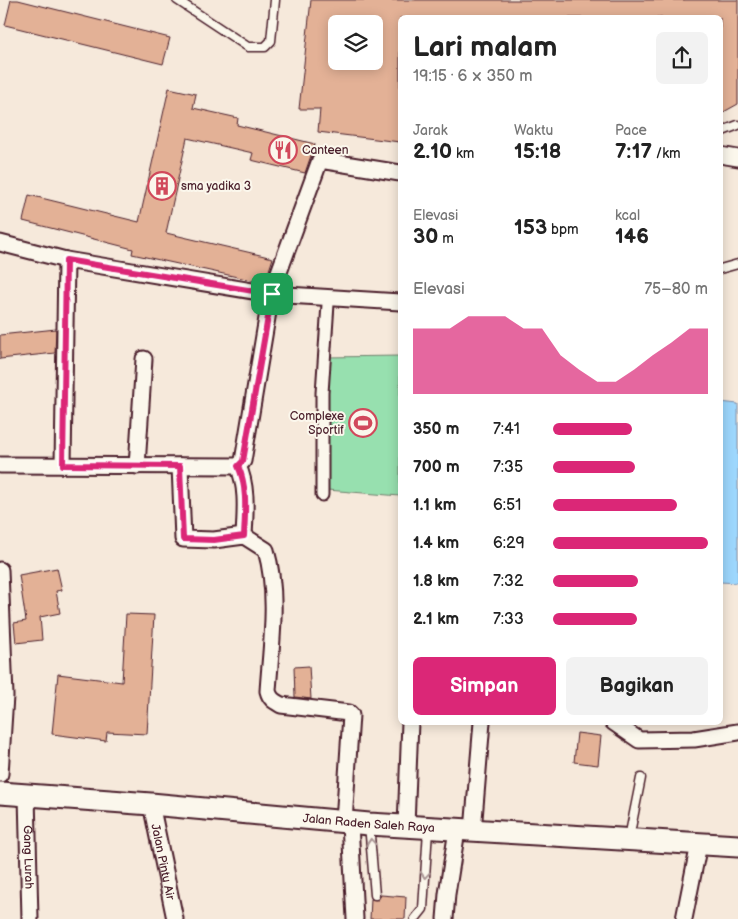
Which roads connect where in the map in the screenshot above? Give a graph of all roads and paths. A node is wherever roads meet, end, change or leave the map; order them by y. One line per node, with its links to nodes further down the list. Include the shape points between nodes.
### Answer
1 (177, 0): 2 (lane, via 248,47 265,47 271,41)
2 (275, 0)
3 (738, 125): 4 (lane)
4 (723, 131)
5 (723, 156): 6 (street)
6 (738, 158)
7 (398, 172): 12 (street, via 320,160)
8 (0, 244): 9 (street)
9 (66, 260): 12 (street); 17 (street)
10 (738, 264): 11 (lane)
11 (723, 268)
12 (272, 294): 13 (street); 20 (street, via 243,461)
13 (398, 302)
14 (328, 304): 21 (street, via 322,393)
15 (144, 359): 18 (street)
16 (0, 465): 17 (street)
17 (63, 465): 18 (street)
18 (137, 466): 19 (street)
19 (180, 466): 20 (street); 22 (street, via 183,539 214,540)
20 (238, 466): 22 (street, via 245,500)
21 (322, 494)
22 (244, 536): 33 (street, via 266,550 272,578 268,692 272,700 281,705 349,713 352,718 349,755)
23 (0, 570): 28 (street, via 5,696)
24 (410, 725): 34 (street)
25 (482, 725): 36 (street)
26 (617, 725): 27 (street, via 639,740 694,739)
27 (738, 732)
28 (0, 774)
29 (641, 778): 37 (lane)
30 (0, 794): 31 (main road, Jalan Raden Saleh Raya)
31 (27, 796): 32 (main road, Jalan Raden Saleh Raya); 41 (street, Gang Lurah)
32 (151, 804): 33 (main road, Jalan Raden Saleh Raya); 42 (street, Jalan Pintu Air)
33 (354, 823): 34 (main road, Jalan Raden Saleh Raya); 40 (lane, one-way to 33); 43 (street)
34 (406, 826): 35 (main road, Jalan Raden Saleh Raya)
35 (428, 828): 36 (main road, Jalan Raden Saleh Raya); 44 (lane, one-way to 44, via 422,909)
36 (465, 830): 37 (main road, Jalan Raden Saleh Raya); 45 (street, via 447,894)
37 (629, 840): 38 (main road, Jalan Raden Saleh Raya)
38 (699, 844): 39 (main road, Jalan Raden Saleh Raya); 46 (street)
39 (738, 846)
40 (375, 895)
41 (30, 919)
42 (175, 919)
43 (355, 919)
44 (415, 919)
45 (445, 919)
46 (684, 919)

